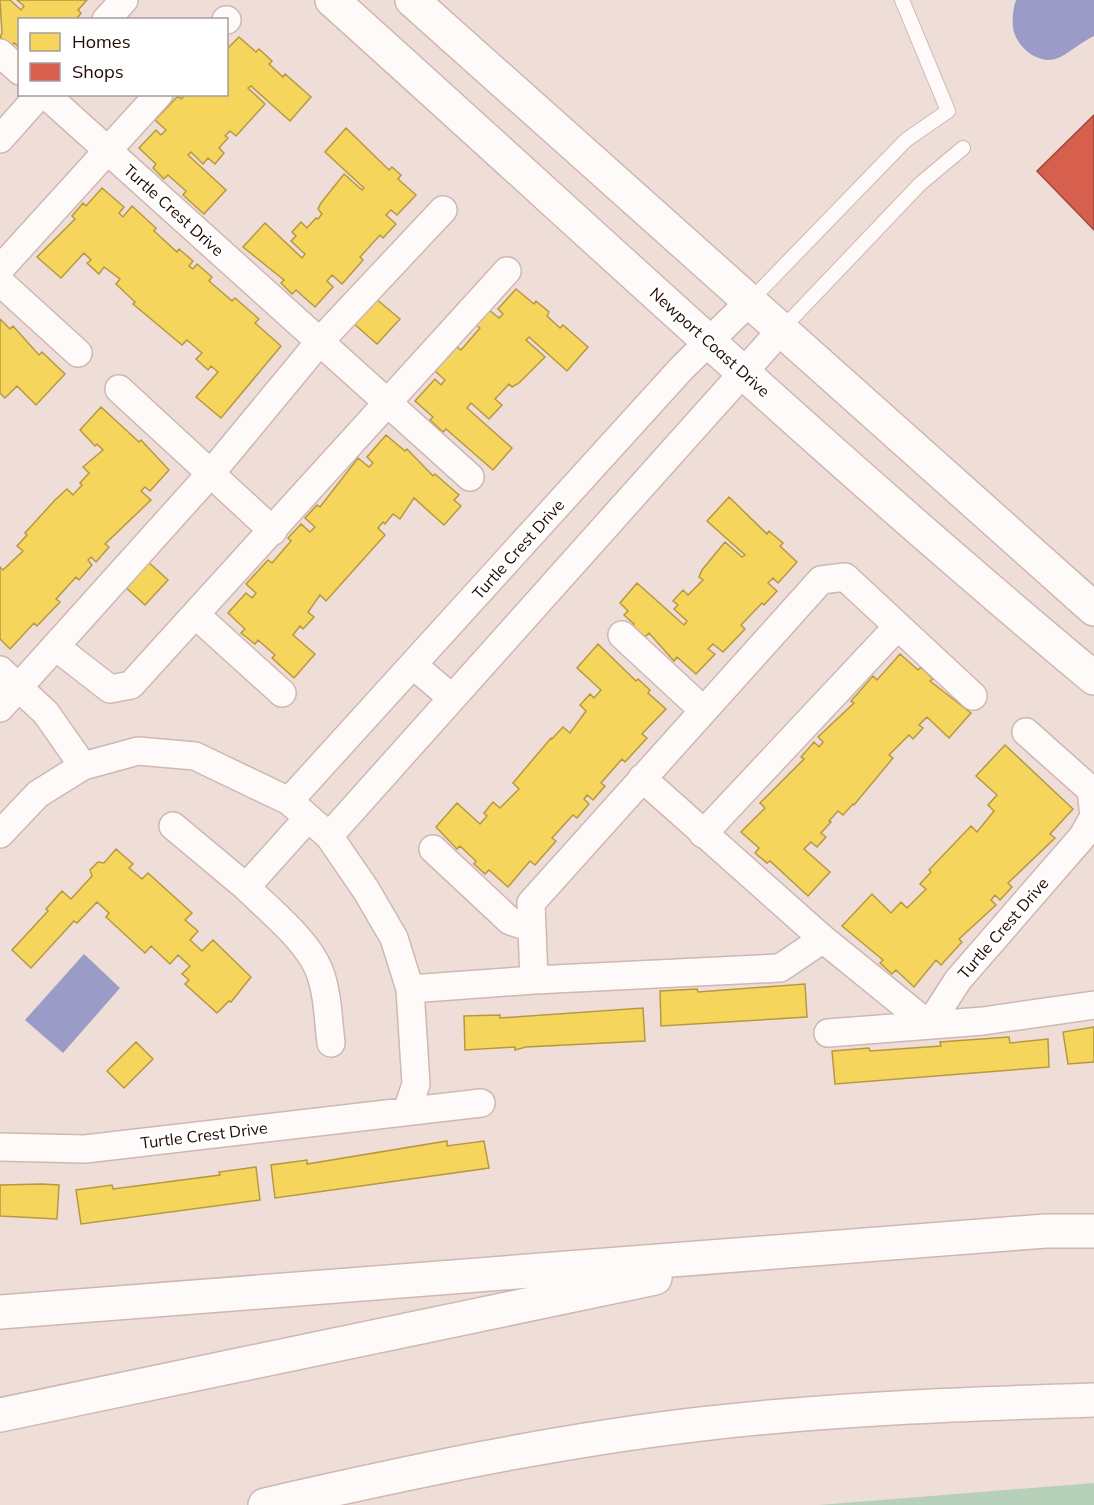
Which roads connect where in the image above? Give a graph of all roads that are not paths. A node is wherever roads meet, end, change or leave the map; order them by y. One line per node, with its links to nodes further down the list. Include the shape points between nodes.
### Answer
1 (124, 0): 5 (street)
2 (332, 0): 21 (main road, Newport Coast Drive)
3 (412, 0): 18 (main road)
4 (902, 0): 18 (lane, via 948,111 906,140)
5 (108, 18)
6 (0, 53): 7 (street)
7 (18, 69)
8 (38, 96): 11 (street)
9 (47, 96): 13 (street, Turtle Crest Drive)
10 (157, 96): 13 (street, Turtle Crest Drive)
11 (0, 139)
12 (963, 148): 19 (lane, via 920,184)
13 (108, 151): 15 (street, Turtle Crest Drive); 20 (street, Turtle Crest Drive)
14 (443, 210): 20 (street)
15 (0, 269)
16 (507, 271): 25 (street)
17 (0, 282): 22 (street)
18 (750, 301): 19 (main road); 21 (street, Turtle Crest Drive)
19 (782, 329): 23 (street); 29 (main road)
20 (321, 340): 25 (street, Turtle Crest Drive); 26 (street)
21 (710, 342): 23 (main road, Newport Coast Drive); 34 (street, Turtle Crest Drive, via 681,369)
22 (78, 353)
23 (743, 372): 35 (main road, Newport Coast Drive); 39 (street)
24 (119, 389): 26 (street)
25 (388, 402): 27 (street, Turtle Crest Drive); 28 (street)
26 (211, 473): 28 (street); 33 (street)
27 (470, 477)
28 (273, 531): 30 (street)
29 (1094, 609)
30 (196, 616): 33 (street, via 131,686 110,689); 37 (street)
31 (898, 626): 38 (street); 41 (street, via 845,577 821,580); 48 (street)
32 (622, 635): 41 (street)
33 (56, 647): 36 (street)
34 (413, 665): 39 (street); 45 (street, Turtle Crest Drive)
35 (1094, 678)
36 (10, 679): 40 (street); 43 (street, via 46,713)
37 (282, 693)
38 (973, 696)
39 (452, 698): 49 (street)
40 (0, 708)
41 (703, 710): 44 (street)
42 (1026, 732): 50 (street, Turtle Crest Drive, via 1090,790 1094,816)
43 (83, 766): 45 (street, via 138,751 195,756); 47 (street, via 38,794)
44 (642, 778): 48 (street); 53 (street, via 531,903)
45 (299, 810): 49 (street); 52 (street, Turtle Crest Drive)
46 (172, 826): 52 (street)
47 (0, 834)
48 (703, 834): 54 (street)
49 (329, 836): 56 (street, via 394,938)
50 (1088, 841): 58 (street, Turtle Crest Drive, via 958,980)
51 (434, 849): 53 (street, via 510,921)
52 (246, 886): 60 (street, via 305,947 319,969 327,1001)
53 (532, 928): 55 (street)
54 (823, 939): 55 (street, via 780,968); 58 (street)
55 (534, 980): 56 (street)
56 (410, 989): 62 (street, via 416,1084)
57 (1094, 1005): 58 (street, via 983,1021)
58 (929, 1024): 59 (street)
59 (828, 1033)
60 (330, 1043)
61 (481, 1103): 62 (street, Turtle Crest Drive)
62 (406, 1111): 63 (street, Turtle Crest Drive, via 85,1149)
63 (0, 1147)
64 (1094, 1231): 65 (main road)
65 (789, 1250): 66 (main road); 68 (main road)
66 (0, 1312)
67 (1094, 1400): 69 (main road, via 921,1406 701,1424)
68 (0, 1415)
69 (410, 1472): 70 (main road); 71 (main road)
70 (265, 1505)
71 (307, 1505)

